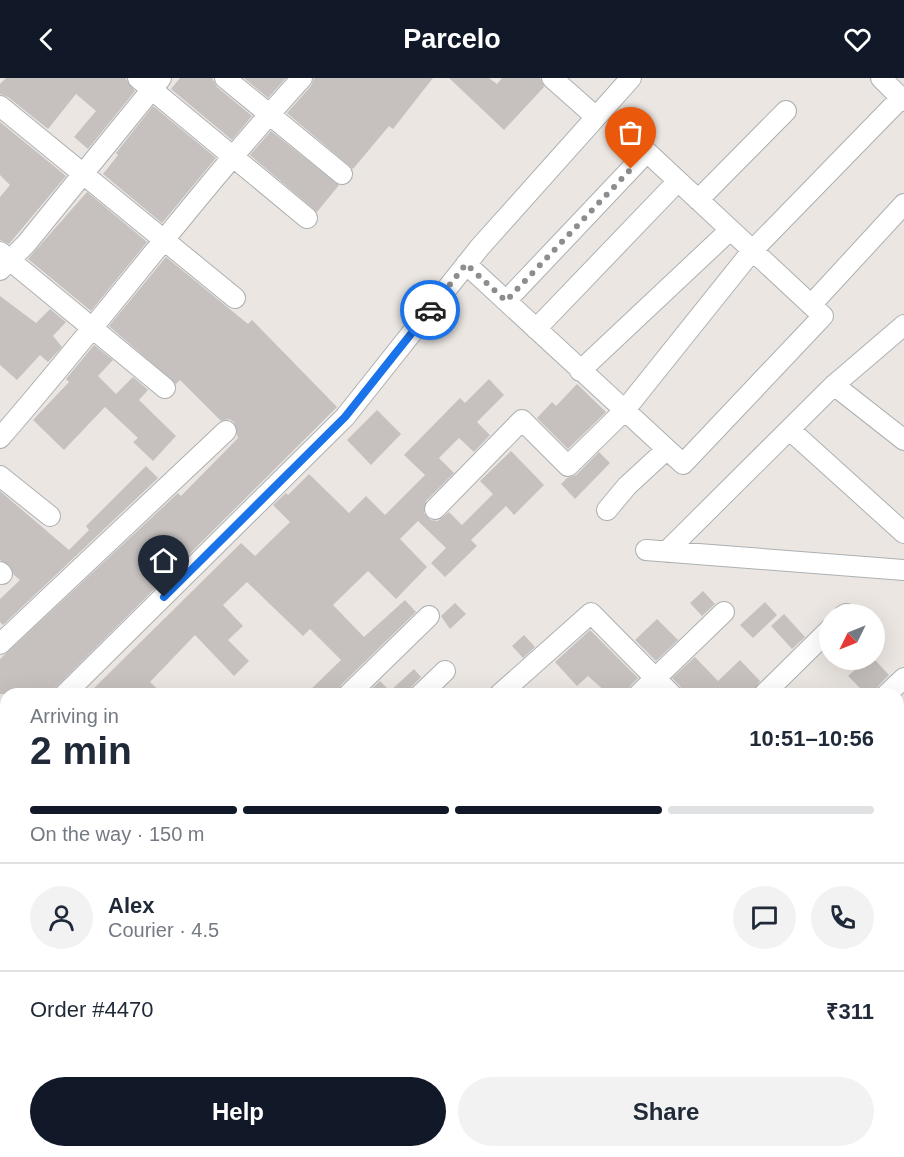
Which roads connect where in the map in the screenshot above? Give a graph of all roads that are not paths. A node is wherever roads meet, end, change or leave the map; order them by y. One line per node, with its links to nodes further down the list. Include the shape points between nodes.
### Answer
1 (225, 78): 9 (street)
2 (302, 78): 9 (street)
3 (552, 78): 10 (street)
4 (631, 78): 10 (street)
5 (150, 82): 11 (street); 12 (street)
6 (895, 88): 20 (street)
7 (0, 106): 12 (street)
8 (786, 111): 15 (street)
9 (269, 114): 11 (street); 13 (street)
10 (596, 117): 22 (street)
11 (233, 156): 17 (street); 19 (street)
12 (81, 174): 19 (street); 21 (street)
13 (342, 174)
14 (678, 181): 15 (street); 24 (street, via 647,152); 28 (street)
15 (698, 200): 18 (street)
16 (904, 204): 25 (street)
17 (307, 218)
18 (730, 230): 20 (street); 29 (street)
19 (164, 242): 23 (street); 27 (street)
20 (752, 251): 25 (street); 32 (street)
21 (3, 261): 27 (street)
22 (466, 264): 24 (street); 52 (street, via 345,417)
23 (235, 298)
24 (506, 301): 28 (street)
25 (810, 305): 37 (street, via 823,316 682,464)
26 (904, 325): 30 (street)
27 (93, 329): 31 (street); 35 (street)
28 (536, 329): 29 (street)
29 (580, 370): 32 (street)
30 (834, 385): 33 (street); 36 (street)
31 (165, 388)
32 (624, 411): 37 (street); 39 (street, via 568,466 522,420)
33 (790, 430): 42 (street); 44 (street)
34 (226, 431): 49 (street)
35 (0, 438)
36 (904, 440)
37 (666, 450): 40 (street)
38 (0, 476): 41 (street)
39 (435, 509)
40 (607, 510)
41 (50, 516)
42 (904, 532)
43 (646, 550): 44 (street)
44 (666, 552): 45 (street)
45 (904, 570)
46 (724, 612): 51 (street)
47 (429, 616): 53 (street)
48 (819, 640): 58 (street)
49 (0, 644)
50 (445, 671): 54 (street)
51 (656, 679): 55 (street, via 591,613); 56 (street); 57 (street)
52 (72, 688)
53 (355, 688)
54 (427, 688)
55 (507, 688)
56 (646, 688)
57 (665, 688)
58 (770, 688)

